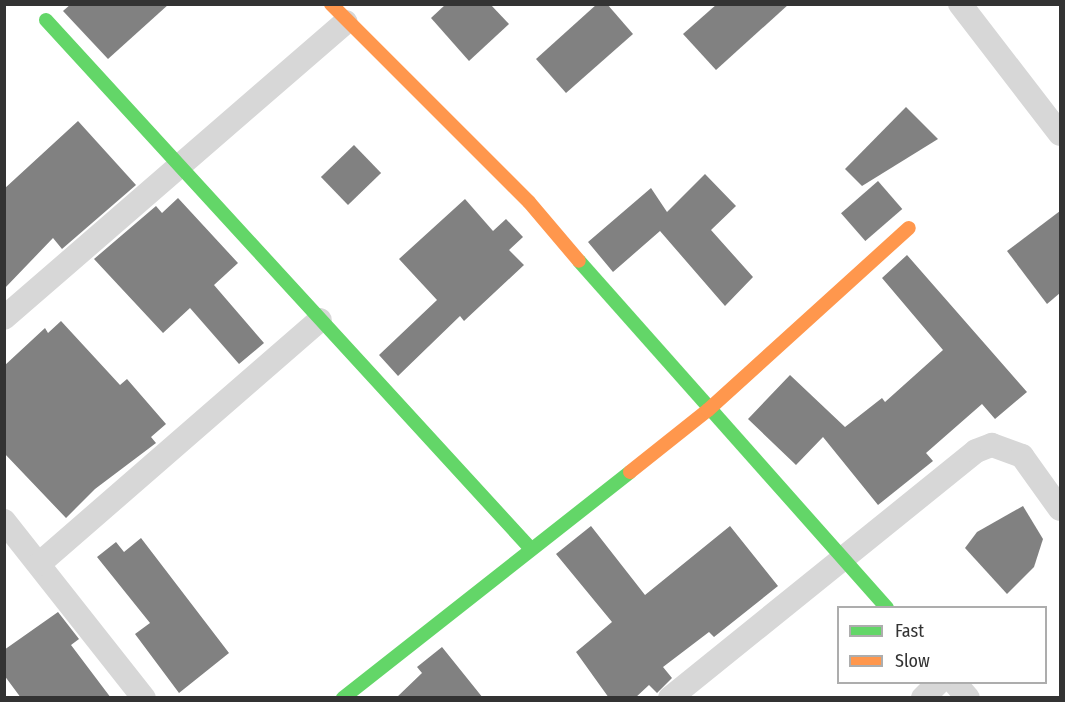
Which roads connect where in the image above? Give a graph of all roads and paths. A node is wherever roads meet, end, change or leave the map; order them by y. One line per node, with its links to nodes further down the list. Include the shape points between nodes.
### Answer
1 (960, 4): 4 (street)
2 (338, 13): 5 (street); 9 (street, via 529,202)
3 (46, 20): 5 (street)
4 (1060, 134)
5 (181, 166): 7 (street); 8 (street)
6 (909, 228): 9 (street)
7 (4, 318)
8 (320, 320): 12 (street); 14 (street)
9 (708, 410): 12 (street); 13 (street)
10 (1060, 509): 13 (street, via 1022,456 992,446 976,451)
11 (4, 521): 14 (street)
12 (531, 549): 19 (street)
13 (843, 558): 15 (street); 20 (street)
14 (39, 564): 18 (street)
15 (885, 606)
16 (937, 684): 21 (street)
17 (956, 684): 22 (street)
18 (144, 698)
19 (343, 698)
20 (670, 698)
21 (923, 698)
22 (968, 698)

